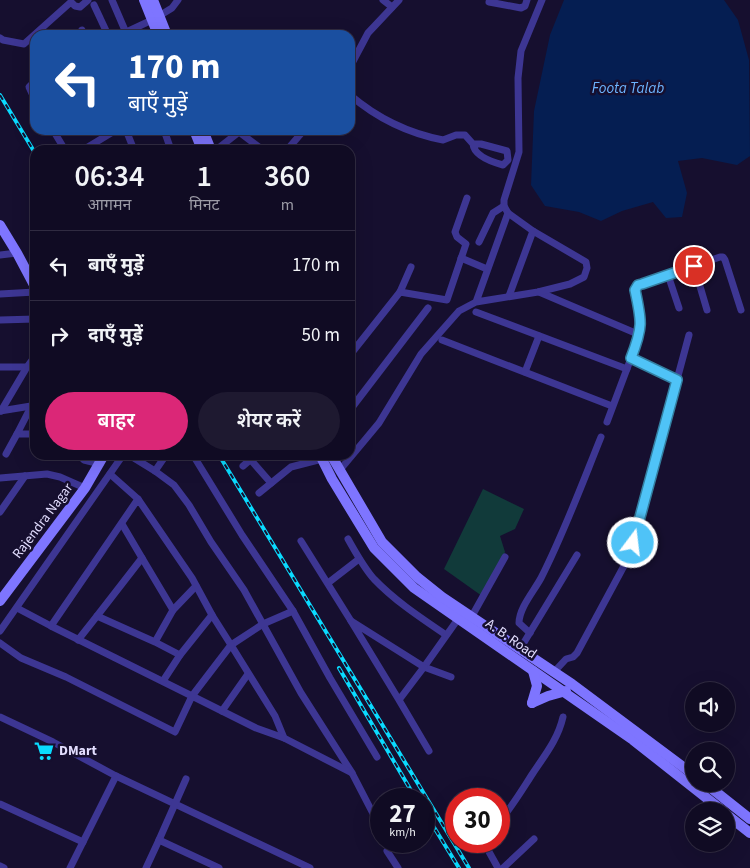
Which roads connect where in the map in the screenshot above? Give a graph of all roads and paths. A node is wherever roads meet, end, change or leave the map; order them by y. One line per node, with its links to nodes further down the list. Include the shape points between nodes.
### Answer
1 (112, 0): 16 (street)
2 (144, 0): 13 (main road)
3 (153, 0): 13 (main road)
4 (178, 0): 13 (street)
5 (384, 0): 12 (street)
6 (399, 0): 12 (street)
7 (527, 0): 11 (street, via 521,8)
8 (542, 0): 34 (street, via 521,50 519,152 504,200)
9 (70, 1): 10 (street, via 80,7); 14 (street)
10 (91, 2): 15 (street)
11 (489, 2)
12 (392, 8): 22 (street, via 368,33)
13 (156, 18): 17 (street); 18 (main road); 19 (main road)
14 (39, 30)
15 (105, 30)
16 (123, 30)
17 (132, 30)
18 (157, 30)
19 (164, 30)
20 (0, 38): 21 (street, via 24,44)
21 (30, 38)
22 (355, 58)
23 (355, 99): 28 (street, via 367,110 396,125 443,140 465,135)
24 (108, 135): 29 (street)
25 (235, 135): 30 (street)
26 (243, 135): 31 (street)
27 (300, 135): 32 (street)
28 (473, 144): 28 (street, via 504,150 509,155 508,160 503,165 498,164 478,154)
29 (91, 145)
30 (222, 145)
31 (256, 145)
32 (291, 145)
33 (467, 198): 40 (street, via 455,232 457,238 466,244)
34 (506, 210): 36 (street); 37 (street, via 496,210); 43 (street)
35 (0, 225): 38 (main road)
36 (532, 231): 48 (street, via 586,262 584,277 578,281); 50 (street)
37 (479, 242)
38 (17, 253): 39 (street); 45 (main road)
39 (0, 255)
40 (461, 258): 43 (street); 47 (street, via 447,300)
41 (694, 266): 44 (street); 54 (street); 55 (street, via 723,257)
42 (411, 267): 47 (street)
43 (487, 269): 51 (street)
44 (668, 275): 53 (street); 59 (street, via 638,285 635,290 642,322)
45 (30, 278)
46 (30, 292): 49 (street)
47 (400, 292): 63 (street)
48 (538, 292): 50 (street); 59 (street)
49 (0, 294)
50 (509, 296): 51 (street)
51 (476, 302): 80 (street, via 459,311 421,354 379,423)
52 (428, 308): 71 (street)
53 (679, 308)
54 (707, 310)
55 (742, 310)
56 (476, 312): 61 (street)
57 (30, 319): 58 (street)
58 (0, 320)
59 (640, 335): 64 (street)
60 (689, 335): 70 (street)
61 (539, 336): 68 (street); 69 (street)
62 (442, 340): 69 (street)
63 (355, 349)
64 (631, 358): 68 (street); 70 (street)
65 (30, 364): 67 (street)
66 (0, 367): 67 (street)
67 (28, 367): 74 (street)
68 (627, 369): 72 (street)
69 (525, 372): 72 (street)
70 (677, 380): 137 (street, via 625,564 577,654 566,659)
71 (355, 403)
72 (612, 406): 76 (street)
73 (30, 408): 74 (street)
74 (1, 411)
75 (30, 413): 77 (street)
76 (607, 422)
77 (17, 434): 78 (street); 81 (street)
78 (30, 434)
79 (601, 437): 125 (street, via 565,525 521,614 519,623)
80 (355, 452)
81 (6, 454)
82 (101, 460): 100 (main road, Rajendra Nagar)
83 (120, 460): 96 (street)
84 (138, 460): 94 (street)
85 (162, 460): 94 (street)
86 (195, 460): 116 (street)
87 (250, 460): 93 (street)
88 (255, 460): 99 (street)
89 (312, 460): 99 (street, via 291,467)
90 (325, 460): 120 (main road, A. B. Road, via 332,479 374,548 414,588)
91 (328, 460): 95 (main road, A. B. Road)
92 (348, 460): 95 (street)
93 (243, 466)
94 (155, 470): 122 (street, via 174,485 189,505)
95 (339, 471): 119 (main road, A. B. Road, via 387,548 417,578)
96 (110, 474): 102 (street); 114 (street)
97 (25, 476): 98 (street); 100 (street, via 53,475); 103 (street)
98 (0, 478)
99 (271, 483): 101 (street)
100 (84, 488): 113 (main road, Rajendra Nagar)
101 (260, 493)
102 (138, 499): 104 (street); 112 (street)
103 (0, 512)
104 (122, 524): 109 (street); 123 (street)
105 (348, 539): 110 (street)
106 (301, 541): 111 (street)
107 (577, 555): 125 (street)
108 (505, 557): 119 (street)
109 (142, 558): 115 (street); 118 (street)
110 (359, 559): 111 (street); 126 (street, via 374,578 410,611)
111 (328, 583): 121 (street)
112 (196, 586): 115 (street); 117 (street)
113 (0, 602)
114 (16, 608): 123 (street); 124 (street)
115 (173, 610): 128 (street)
116 (293, 612): 122 (street); 147 (street)
117 (212, 615): 130 (street); 132 (street)
118 (97, 616): 127 (street); 128 (street)
119 (472, 616): 131 (main road, A. B. Road)
120 (458, 619): 126 (street); 133 (main road, A. B. Road)
121 (351, 621): 134 (street); 141 (street)
122 (264, 624): 130 (street); 149 (street, via 301,693)
123 (50, 626): 127 (street)
124 (0, 631)
125 (530, 633): 131 (street)
126 (446, 634): 134 (street)
127 (78, 640): 138 (street)
128 (155, 642): 132 (street)
129 (0, 643): 140 (street, via 21,658 175,732)
130 (231, 645): 135 (street); 140 (street)
131 (520, 649): 133 (main road, A. B. Road)
132 (180, 655): 138 (street)
133 (536, 666): 137 (main road, A. B. Road); 139 (main road, via 537,686 532,703)
134 (424, 667): 136 (street); 141 (street)
135 (248, 674): 142 (street); 145 (street, via 275,716)
136 (451, 677)
137 (551, 677): 139 (main road, A. B. Road)
138 (163, 681): 140 (street)
139 (569, 688): 148 (main road, A. B. Road); 153 (main road, A. B. Road)
140 (192, 696): 142 (street)
141 (399, 700): 146 (street)
142 (222, 711): 145 (street)
143 (0, 717): 150 (street)
144 (562, 717): 157 (street, via 554,741)
145 (284, 738): 149 (street)
146 (429, 751)
147 (377, 757)
148 (685, 768)
149 (352, 773): 156 (street)
150 (116, 776): 154 (street); 163 (street)
151 (186, 779): 154 (street)
152 (716, 792): 158 (main road)
153 (712, 802)
154 (176, 803): 162 (street); 171 (street)
155 (0, 804): 163 (street)
156 (370, 808)
157 (510, 808)
158 (750, 819)
159 (735, 821): 160 (main road)
160 (750, 833)
161 (534, 839): 174 (street)
162 (159, 840): 169 (street); 170 (street)
163 (83, 842): 168 (street)
164 (387, 853): 172 (street)
165 (490, 853): 173 (street)
166 (0, 866): 167 (street)
167 (4, 868)
168 (70, 868)
169 (146, 868)
170 (219, 868)
171 (310, 868)
172 (398, 868)
173 (498, 868)
174 (503, 868)

